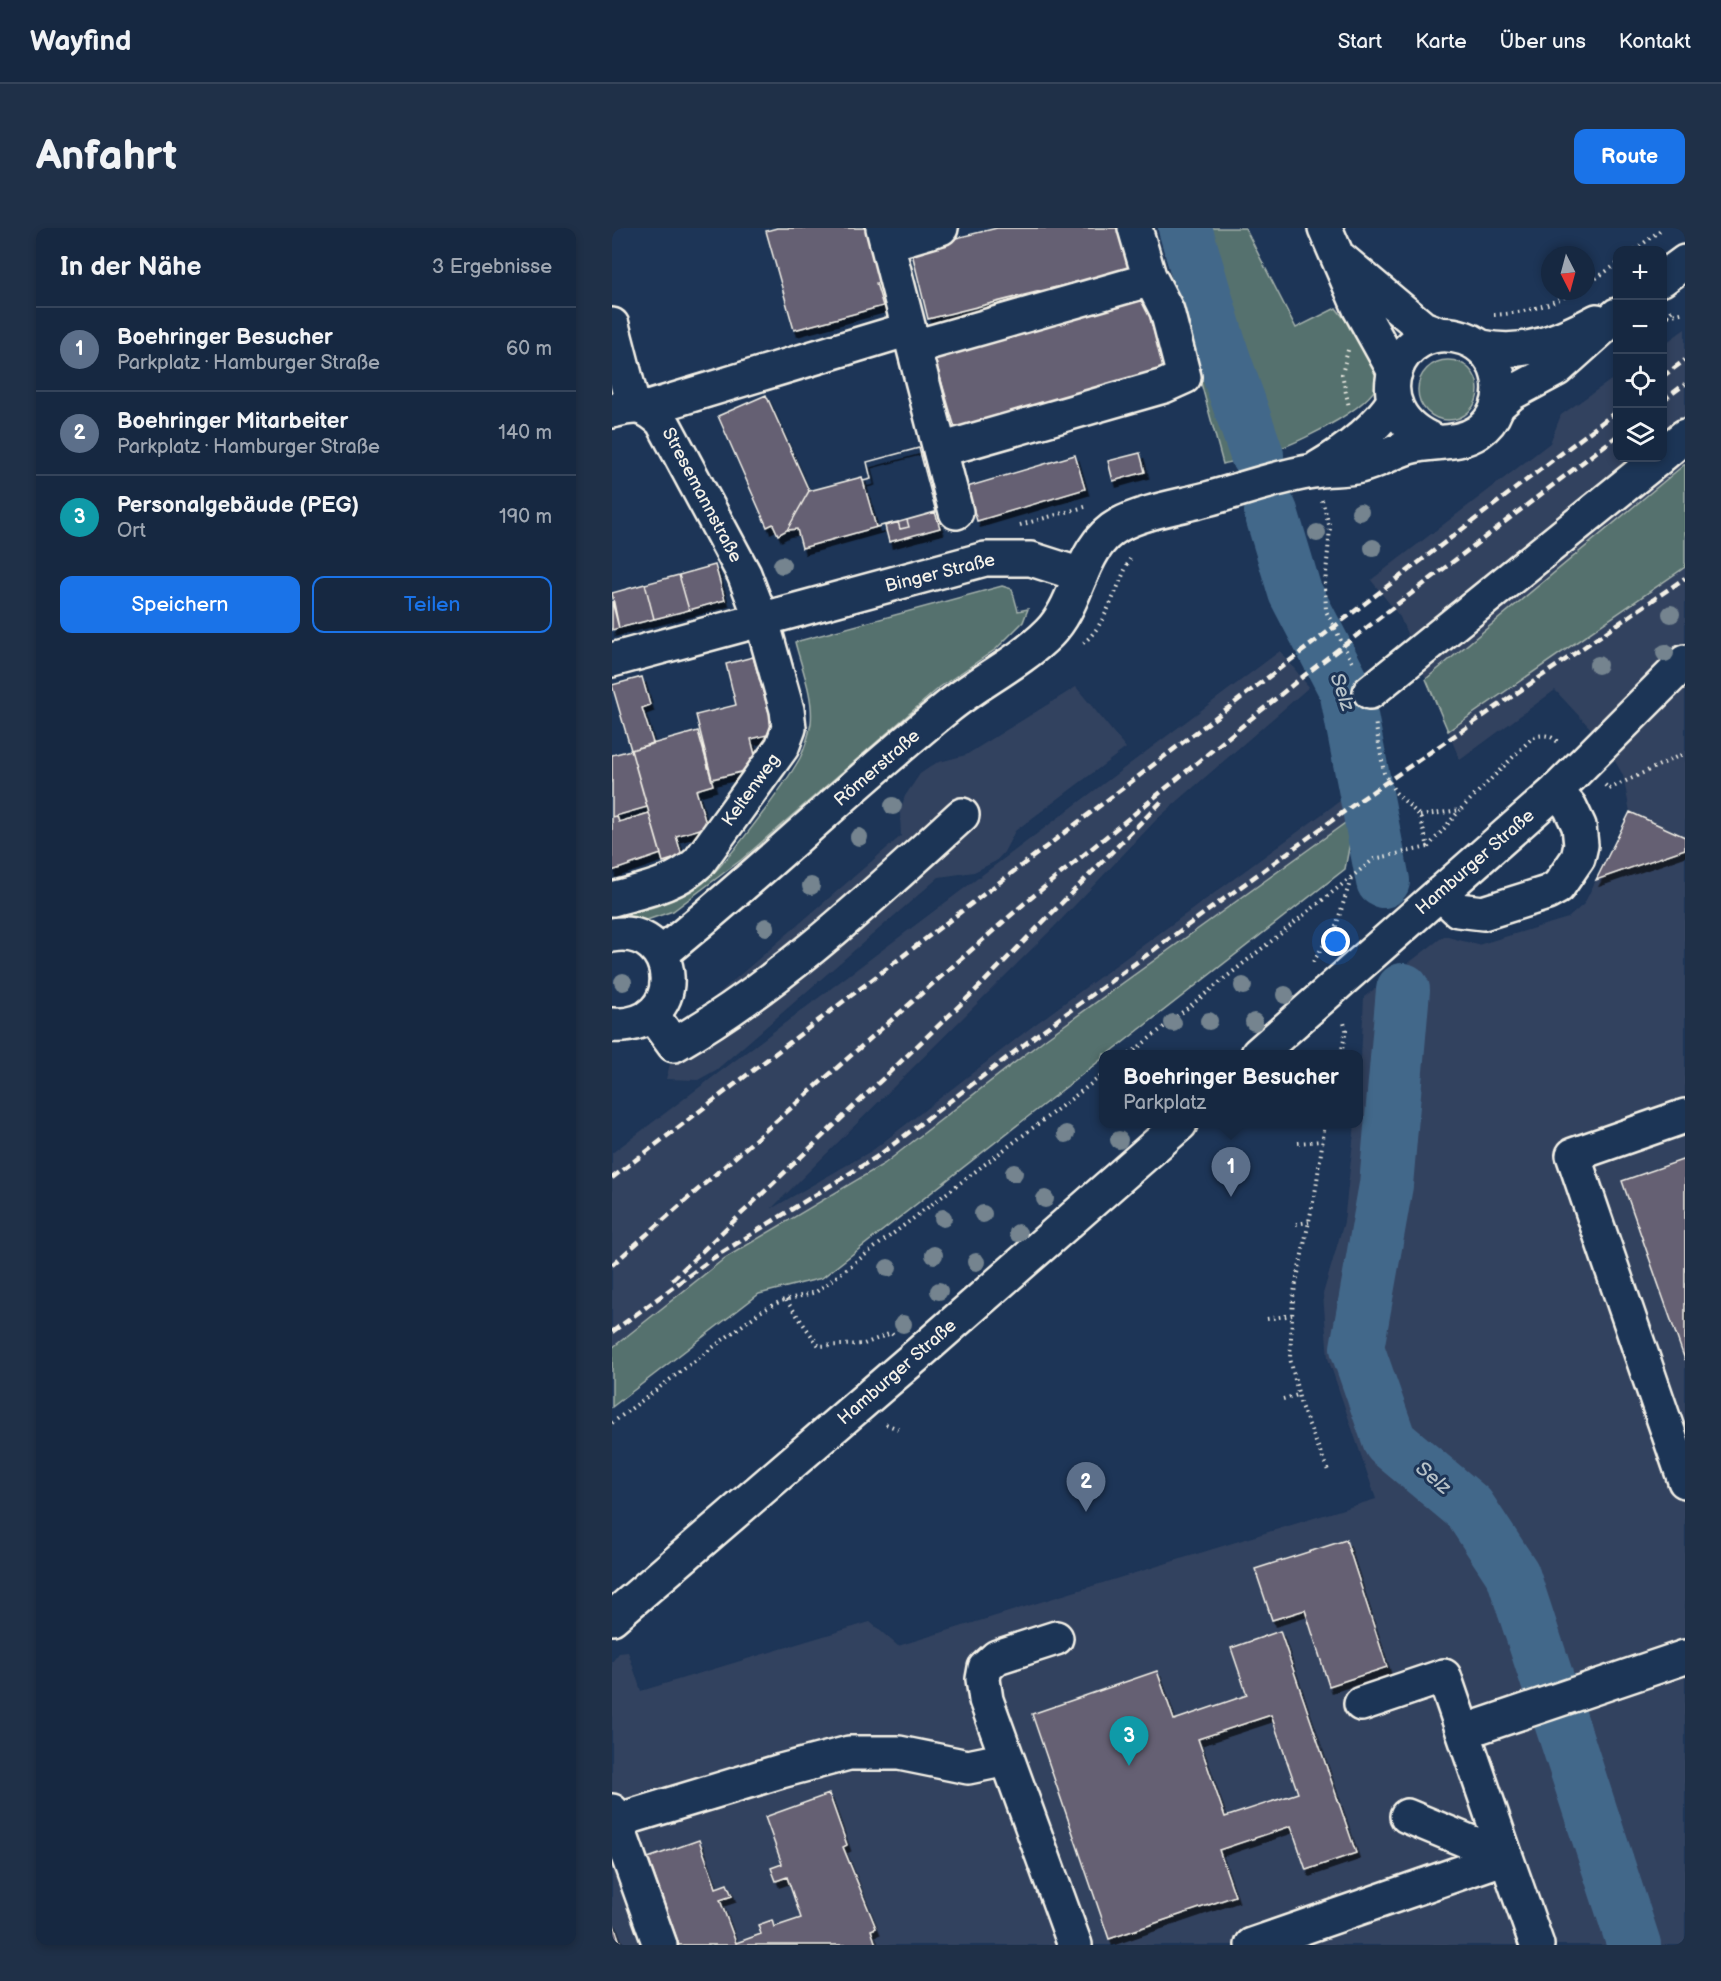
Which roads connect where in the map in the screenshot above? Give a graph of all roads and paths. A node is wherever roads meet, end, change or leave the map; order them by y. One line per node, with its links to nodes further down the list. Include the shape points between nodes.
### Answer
1 (941, 228): 5 (street)
2 (1135, 228): 11 (street)
3 (1325, 228): 7 (street)
4 (1663, 228): 6 (path)
5 (885, 236): 22 (street)
6 (1640, 246)
7 (1339, 258): 20 (street); 21 (street, via 1424,328)
8 (1685, 262): 10 (street)
9 (1613, 267): 12 (path)
10 (1667, 275)
11 (1149, 276): 22 (street, via 1138,283); 30 (street, via 1167,311 1184,377)
12 (1595, 279)
13 (1561, 300): 16 (path, via 1514,314)
14 (1613, 311): 23 (street, via 1564,337 1532,348 1501,351)
15 (1685, 312): 17 (path)
16 (1491, 315)
17 (1667, 317)
18 (1613, 319): 25 (street, via 1557,369)
19 (612, 325): 26 (street)
20 (1369, 326): 24 (street); 27 (path, via 1355,337 1346,355 1342,374)
21 (1439, 334): 23 (street, via 1462,337); 24 (street, via 1410,347)
22 (911, 338): 26 (street); 30 (street)
23 (1482, 347): 25 (street, via 1499,374)
24 (1394, 386): 29 (street, via 1407,426); 33 (street, via 1383,418 1344,452)
25 (1498, 405): 29 (street, via 1491,419 1473,435 1451,442)
26 (631, 408): 38 (street, Stresemannstraße, via 662,421 744,574)
27 (1350, 413)
28 (1685, 436): 31 (street)
29 (1435, 441): 33 (street, via 1408,447 1362,466)
30 (940, 450): 35 (street)
31 (1667, 451)
32 (1654, 462): 41 (street)
33 (1314, 471): 37 (street, via 1120,523 1099,542)
34 (1090, 506): 36 (path)
35 (956, 512)
36 (1011, 528)
37 (1082, 575): 38 (street, Binger Straße, via 1031,559 985,559); 51 (street, Römerstraße, via 1060,619 1045,636 949,706)
38 (762, 621): 39 (street, Binger Straße); 49 (street, Keltenweg, via 787,710 789,728 782,747 699,862 685,875)
39 (612, 660)
40 (1685, 662): 43 (street, Hamburger Straße)
41 (1370, 692)
42 (1685, 753): 43 (path, via 1609,789)
43 (1584, 765): 44 (street, Hamburger Straße); 45 (path, via 1552,736 1541,735 1518,750)
44 (1556, 791): 48 (street, Hamburger Straße); 48 (street, via 1579,826 1581,845 1578,858 1558,887 1547,894 1483,913 1458,910)
45 (1460, 810): 47 (path); 47 (path, via 1420,816)
46 (962, 814): 52 (street, via 802,955 724,1016 674,1045)
47 (1428, 847): 54 (path, via 1374,859)
48 (1440, 893): 55 (street, Hamburger Straße)
49 (612, 899)
50 (612, 935): 51 (street, via 637,936)
51 (661, 954): 52 (street, via 668,979 667,993)
52 (652, 1015): 53 (street, via 639,1023)
53 (612, 1025)
54 (1135, 1050)
55 (1263, 1050)
56 (1099, 1078): 68 (path, via 816,1292 781,1301 760,1312)
57 (1685, 1116): 70 (street, via 1573,1155)
58 (1175, 1128): 71 (street, Hamburger Straße)
59 (1324, 1128): 60 (path)
60 (1322, 1141): 61 (path); 62 (path)
61 (1298, 1143)
62 (1309, 1222): 63 (path); 64 (path)
63 (1296, 1224)
64 (1292, 1315): 65 (path); 66 (path, via 1290,1358)
65 (1267, 1319)
66 (1298, 1395): 67 (path); 69 (path)
67 (1283, 1399)
68 (612, 1423)
69 (1329, 1473)
70 (1685, 1480)
71 (612, 1618)
72 (1056, 1638): 76 (street, via 997,1657 985,1668 986,1700)
73 (1685, 1657): 75 (street)
74 (1361, 1704): 75 (street, via 1444,1676)
75 (1463, 1732): 79 (street)
76 (1007, 1759): 77 (street, via 968,1767 899,1753 849,1753); 81 (street)
77 (614, 1816): 80 (street)
78 (1407, 1816): 79 (street)
79 (1506, 1857): 82 (street); 83 (street)
80 (660, 1945)
81 (1075, 1945)
82 (1252, 1945)
83 (1537, 1945)

